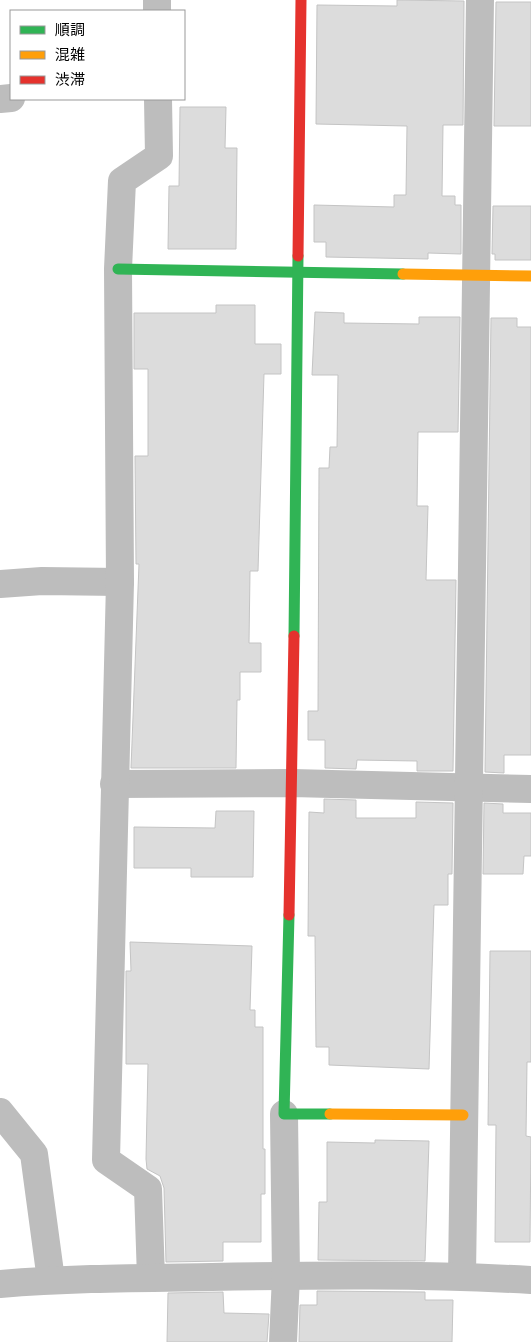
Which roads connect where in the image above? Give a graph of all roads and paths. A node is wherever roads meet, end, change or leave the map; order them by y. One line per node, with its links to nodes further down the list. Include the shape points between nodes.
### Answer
1 (301, 0): 5 (street)
2 (480, 0): 6 (street)
3 (158, 100): 4 (street, via 159,156 122,181)
4 (118, 269): 5 (street); 8 (street)
5 (298, 272): 6 (street); 10 (street)
6 (476, 275): 7 (street); 12 (street)
7 (531, 276)
8 (120, 582): 9 (street); 11 (street)
9 (0, 584)
10 (292, 783): 11 (street); 12 (street); 15 (street)
11 (114, 784): 19 (street, via 106,1160 148,1189)
12 (470, 787): 13 (street); 16 (street)
13 (531, 789)
14 (0, 1112): 20 (street, via 34,1154)
15 (284, 1114): 16 (street); 17 (street)
16 (463, 1115): 18 (street)
17 (286, 1276): 18 (street); 19 (street); 23 (street)
18 (462, 1276): 21 (street)
19 (151, 1278): 20 (street)
20 (51, 1280): 22 (street)
21 (531, 1280)
22 (0, 1284)
23 (284, 1342)

